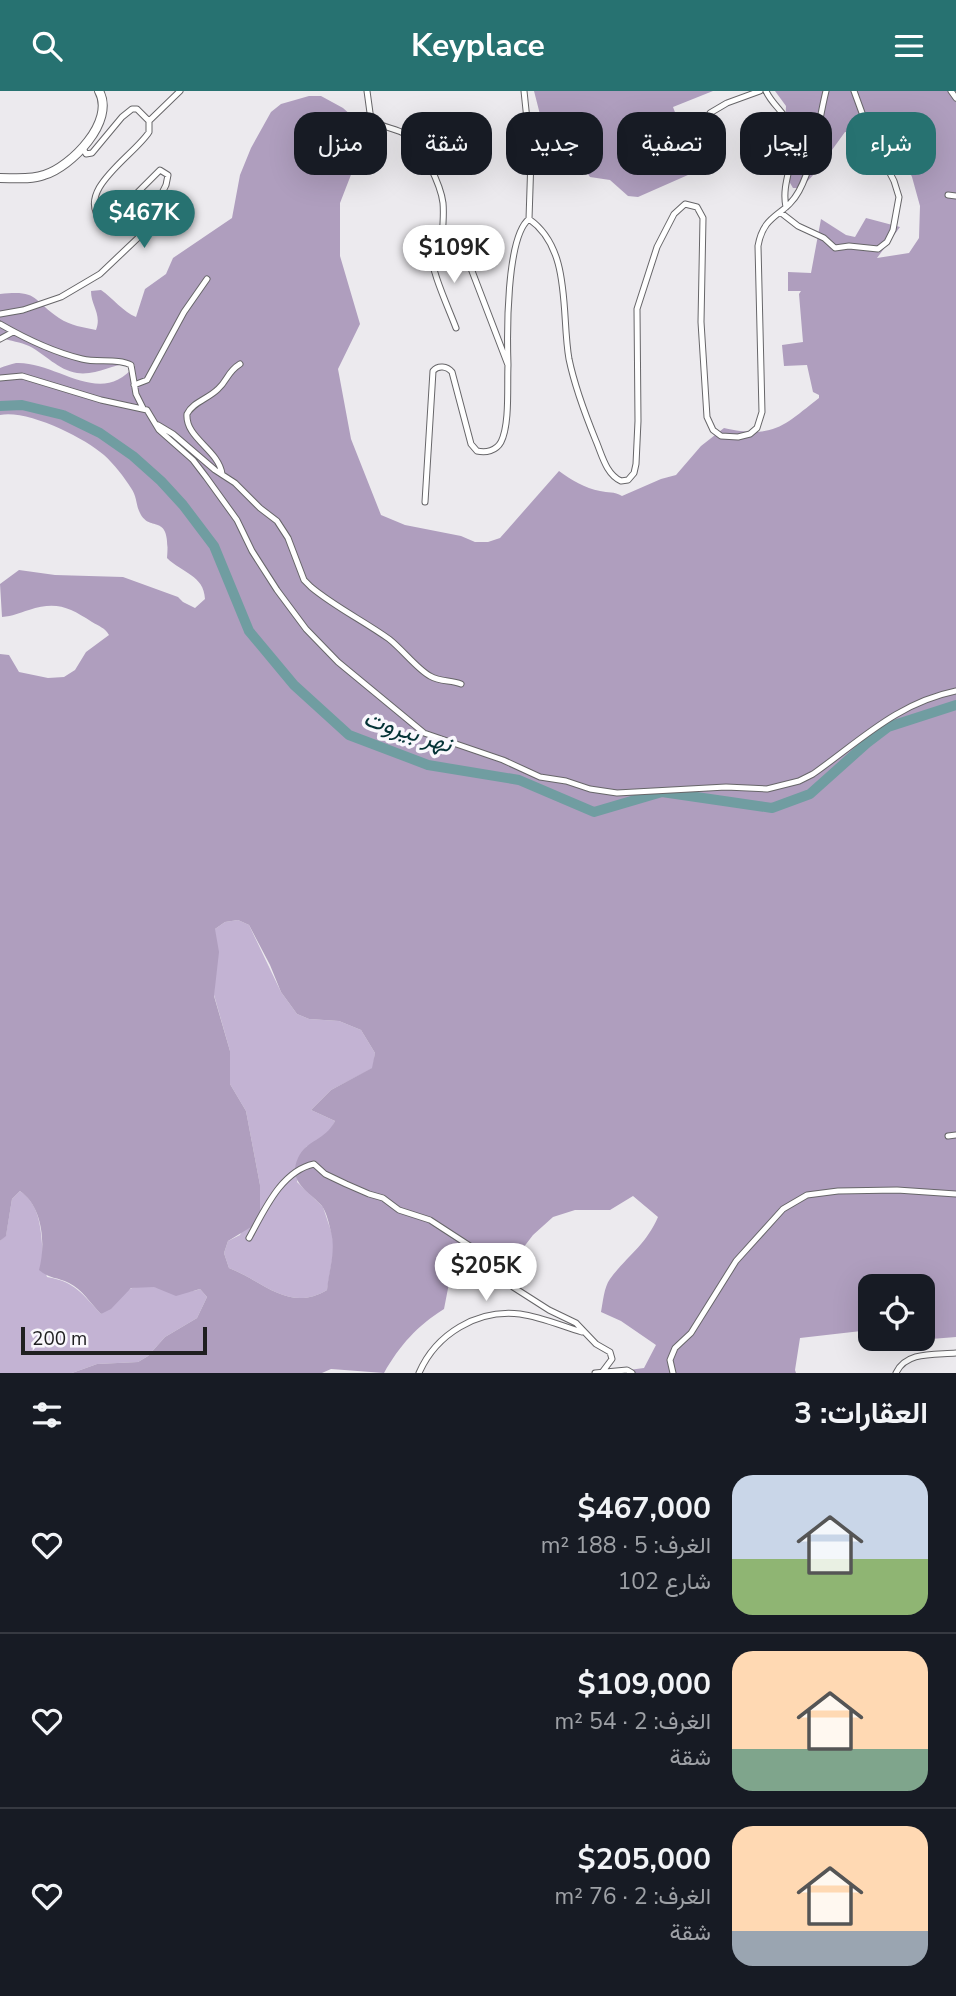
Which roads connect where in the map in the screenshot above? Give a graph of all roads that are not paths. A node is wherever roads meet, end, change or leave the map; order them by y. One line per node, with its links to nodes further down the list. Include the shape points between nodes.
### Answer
1 (99, 91): 12 (street, via 104,103 101,117)
2 (180, 91): 11 (street)
3 (367, 91): 19 (street, via 371,120 407,135 425,158 443,200)
4 (524, 91): 18 (street, via 531,158)
5 (763, 91): 10 (street); 16 (street, via 792,130 794,140 784,194)
6 (826, 91): 16 (street, via 805,176)
7 (854, 91): 17 (street, via 898,190 890,237 878,249 835,249)
8 (951, 91): 9 (street)
9 (956, 98)
10 (712, 112)
11 (149, 121): 12 (street, via 132,109 92,153 86,154); 21 (street, via 145,138 107,176 94,200 98,217 110,220 160,170 167,175 140,236 91,281 61,297)
12 (83, 148): 13 (street, via 42,176)
13 (0, 178)
14 (948, 195): 15 (street)
15 (956, 196)
16 (786, 207): 17 (street)
17 (780, 212): 18 (street, via 765,223 758,246 762,412 757,428 738,437 721,436 707,417 701,211 689,203 674,214 657,247 637,309 636,464 628,480 621,481 605,462 579,401 565,335 559,262)
18 (529, 219): 27 (street, via 516,241 512,267)
19 (442, 237): 23 (street, via 431,250); 27 (street, via 467,258)
20 (207, 279): 29 (street, via 147,380)
21 (0, 314)
22 (0, 324): 24 (street)
23 (456, 328)
24 (13, 331): 25 (street); 29 (street, via 80,359 125,362 134,371)
25 (0, 338)
26 (240, 364): 32 (street, via 226,375 219,389 187,414 187,424 219,463)
27 (508, 365): 33 (street, via 502,437 485,452 471,444 452,372 445,367 433,371)
28 (0, 378): 30 (street, via 22,376)
29 (134, 386): 30 (street)
30 (142, 408): 31 (street)
31 (155, 423): 32 (street); 35 (street, via 206,477 293,614 325,650 424,733 540,776 617,793 776,787 813,774 888,717)
32 (222, 474): 34 (street, via 282,527 311,587 387,638 426,674)
33 (425, 502)
34 (461, 684)
35 (956, 691)
36 (956, 1135): 37 (street)
37 (948, 1136)
38 (956, 1194): 46 (street, via 838,1191 807,1195 783,1209 736,1261 691,1333 675,1348 670,1360)
39 (249, 1238): 40 (street, via 273,1197 299,1167 314,1164 325,1174 383,1198 399,1210 430,1220 470,1246 513,1287)
40 (586, 1333): 42 (street, via 611,1354); 43 (street, via 520,1314 475,1319 437,1343)
41 (956, 1353): 47 (street, via 913,1357)
42 (603, 1371): 44 (street); 45 (street)
43 (419, 1373)
44 (595, 1373)
45 (632, 1373)
46 (673, 1373)
47 (896, 1373)

